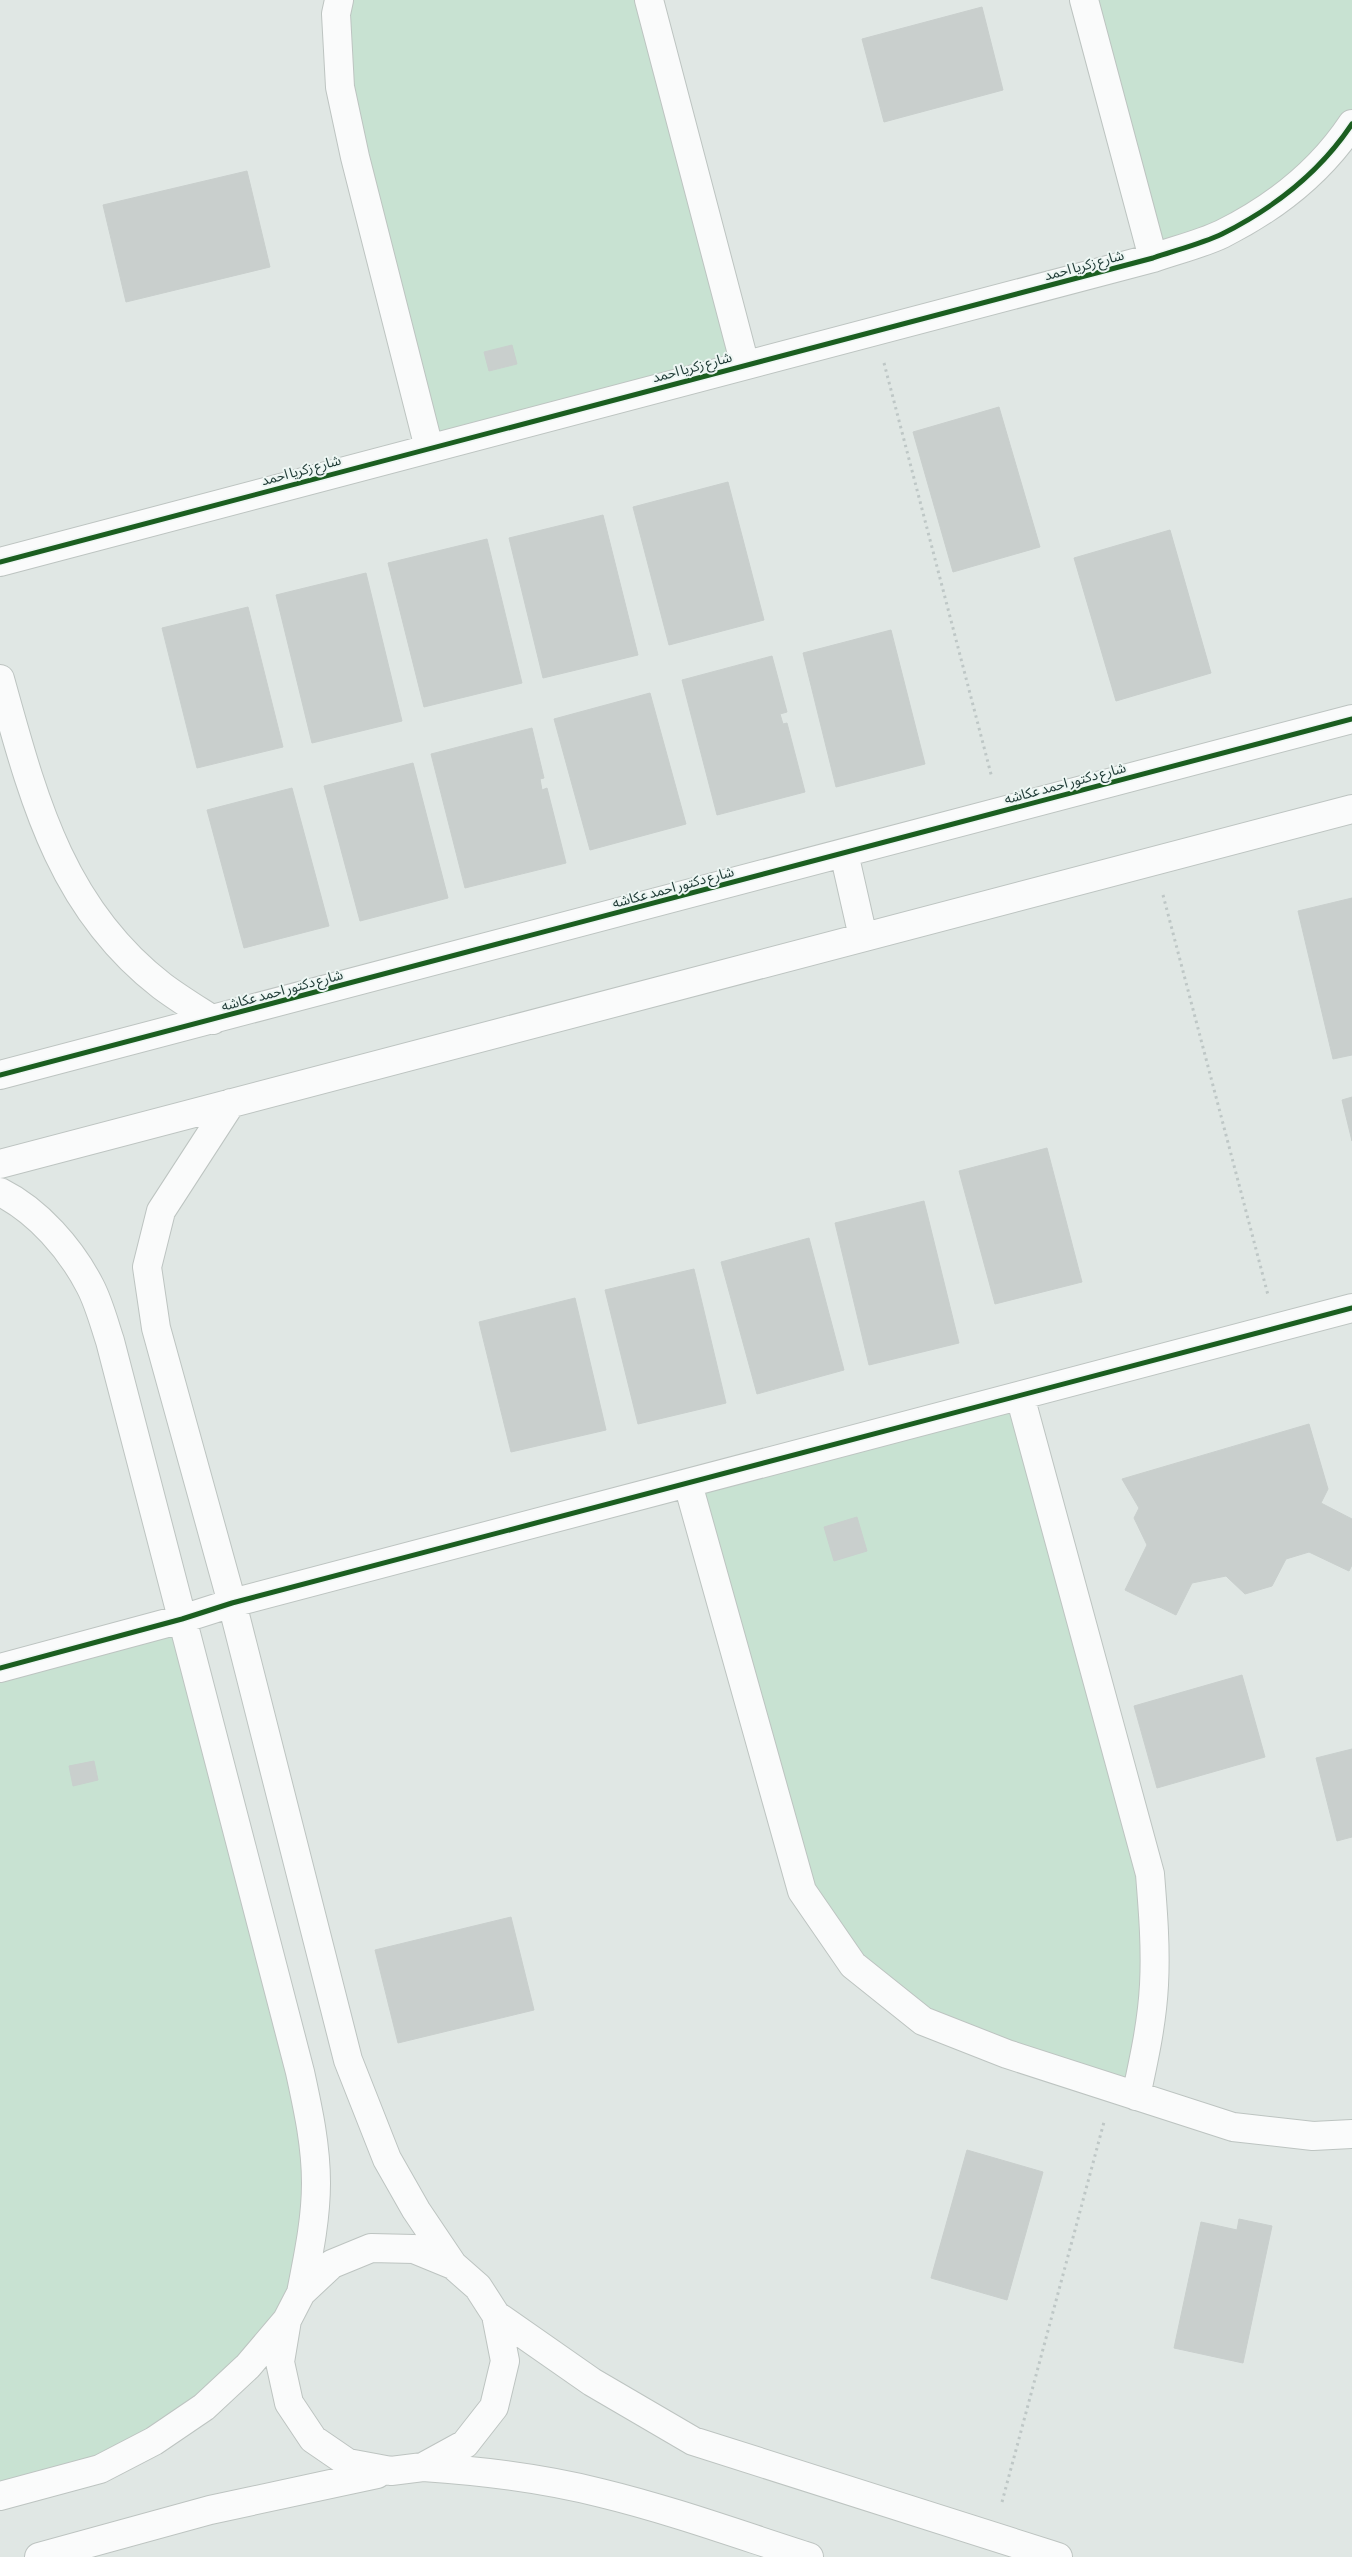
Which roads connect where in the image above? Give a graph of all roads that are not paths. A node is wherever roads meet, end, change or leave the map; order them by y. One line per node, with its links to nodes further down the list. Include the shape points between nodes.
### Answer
1 (339, 0): 7 (street, via 336,14 340,87)
2 (649, 0): 6 (street)
3 (1084, 0): 5 (street)
4 (1352, 124): 5 (street, شارع زكريا احمد, via 1336,149 1283,198 1221,234)
5 (1153, 258): 6 (street, شارع زكريا احمد)
6 (745, 365): 7 (street, شارع زكريا احمد)
7 (429, 448): 8 (street, شارع زكريا احمد)
8 (0, 562)
9 (0, 679): 14 (street, via 32,794 51,842 80,896 118,944 162,986)
10 (1352, 719): 12 (street, شارع دكتور احمد عكاشه)
11 (1352, 809): 13 (street)
12 (844, 853): 13 (street); 14 (street, شارع دكتور احمد عكاشه)
13 (863, 937): 16 (street)
14 (213, 1020): 15 (street, شارع دكتور احمد عكاشه)
15 (0, 1076)
16 (231, 1103): 17 (street); 22 (street, via 161,1211 147,1267 156,1328)
17 (0, 1164)
18 (0, 1192): 23 (street, via 15,1200 58,1238 90,1286 110,1341)
19 (1352, 1308): 20 (street)
20 (1020, 1396): 21 (street); 25 (street, via 1150,1874 1154,1986 1148,2041)
21 (688, 1484): 22 (street); 25 (street, via 802,1891 853,1965 923,2021 1007,2054)
22 (232, 1603): 23 (street); 27 (street, via 348,2060 388,2160 416,2210)
23 (182, 1619): 24 (street); 28 (street, via 312,2127 316,2183 312,2238)
24 (0, 1668)
25 (1124, 2092): 26 (street, via 1233,2127 1314,2136)
26 (1352, 2134)
27 (453, 2265): 28 (street, via 414,2249 371,2248 332,2264); 29 (street, via 478,2287)
28 (301, 2293): 30 (street)
29 (496, 2315): 31 (street, via 504,2361 494,2407 465,2444); 36 (street, via 592,2382 693,2441)
30 (287, 2320): 32 (street, via 280,2362 289,2403 313,2439 348,2463); 33 (street, via 248,2366 204,2407 154,2442 100,2469)
31 (423, 2467): 32 (street); 35 (street, via 483,2471 602,2493)
32 (391, 2471): 34 (street, via 210,2510)
33 (0, 2496)
34 (39, 2557)
35 (808, 2557)
36 (1058, 2557)

